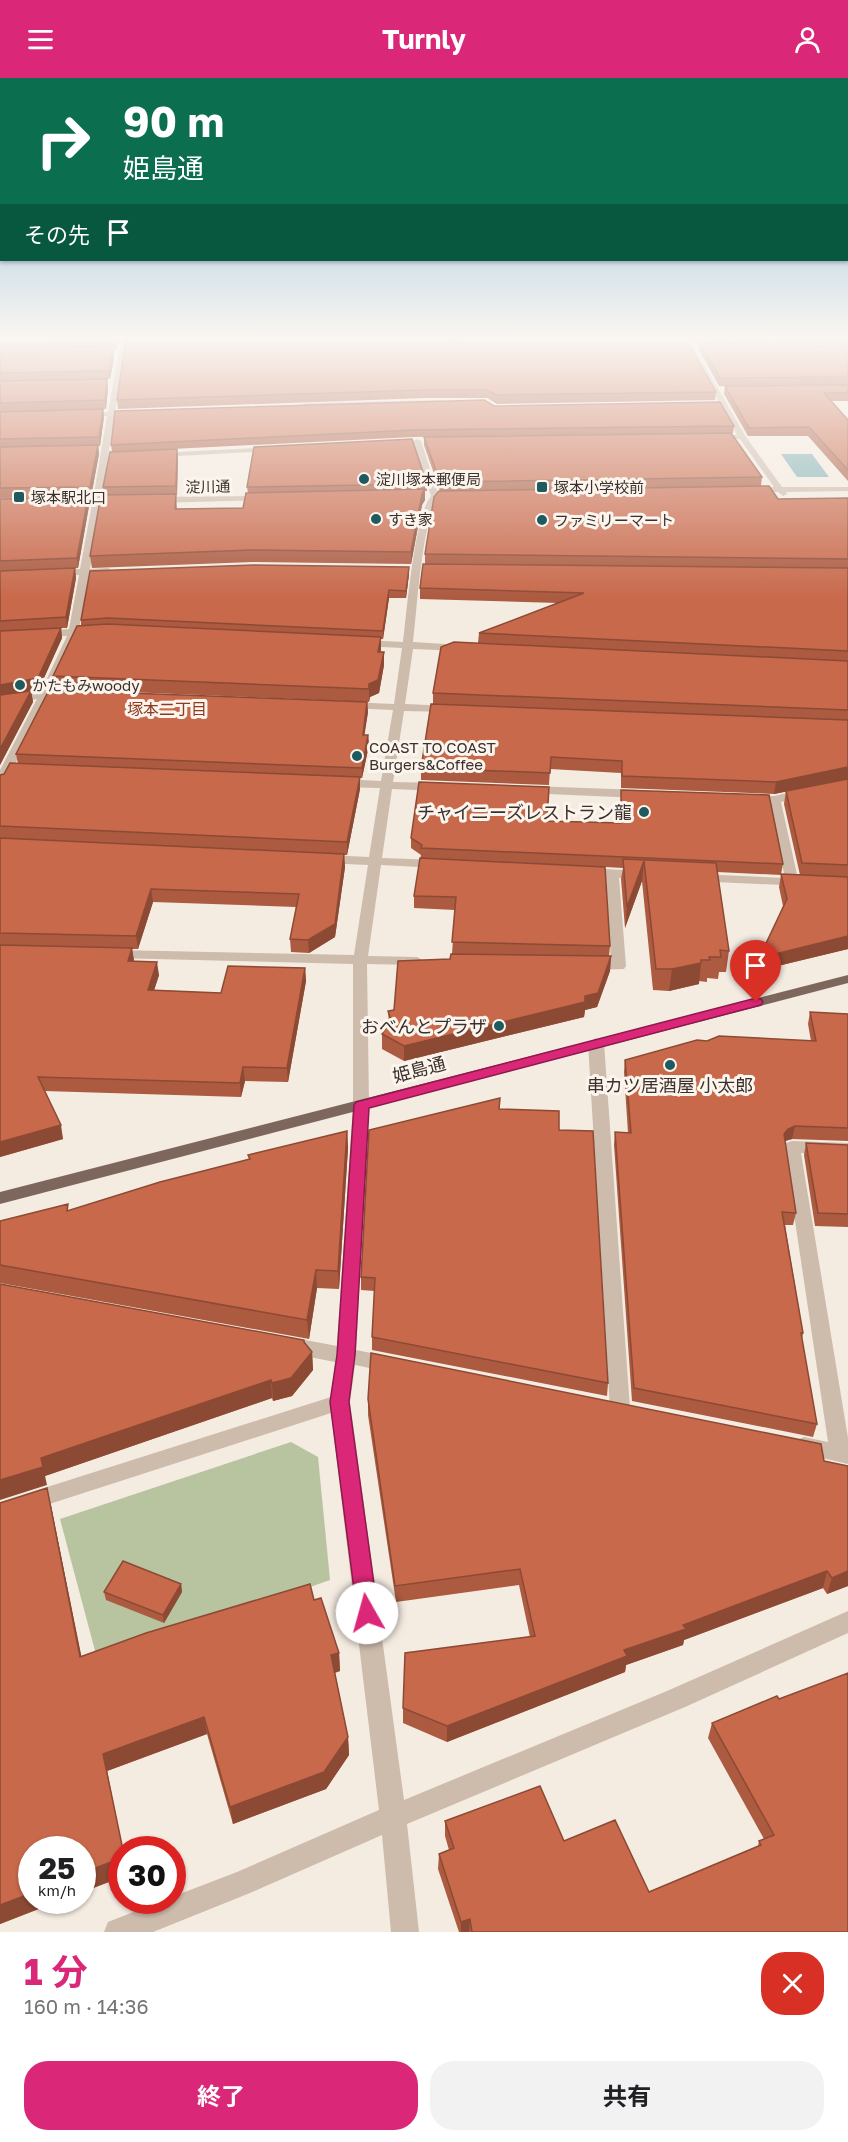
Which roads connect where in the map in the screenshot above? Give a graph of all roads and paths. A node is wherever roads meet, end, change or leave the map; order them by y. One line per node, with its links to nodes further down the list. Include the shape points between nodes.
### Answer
1 (109, 426): 10 (street)
2 (735, 426): 3 (street)
3 (742, 437): 4 (street); 14 (street)
4 (708, 438)
5 (417, 441): 6 (street); 7 (street); 23 (street)
6 (429, 441)
7 (406, 442)
8 (281, 448): 11 (street)
9 (94, 451): 10 (street)
10 (105, 454): 12 (street); 25 (street)
11 (149, 455)
12 (116, 457)
13 (848, 489): 14 (street)
14 (780, 490): 15 (street); 22 (street)
15 (739, 491)
16 (447, 496): 23 (street)
17 (279, 498): 21 (street, 淀川通)
18 (838, 499): 19 (street)
19 (848, 499)
20 (136, 500): 25 (street)
21 (148, 500)
22 (782, 500)
23 (430, 501): 37 (street)
24 (60, 502): 25 (street)
25 (95, 506): 27 (street); 29 (street); 31 (street)
26 (272, 508): 28 (street, 淀川通)
27 (120, 510)
28 (155, 510)
29 (67, 511)
30 (117, 571): 31 (street)
31 (83, 572): 32 (street); 34 (street)
32 (47, 574)
33 (109, 630): 34 (street)
34 (74, 631): 35 (street); 39 (street)
35 (32, 635)
36 (349, 642): 37 (street)
37 (408, 645): 38 (street); 43 (street)
38 (468, 648)
39 (45, 694): 40 (street); 41 (street); 45 (street, via 13,769)
40 (79, 695)
41 (0, 702)
42 (338, 705): 43 (street)
43 (397, 707): 44 (street); 47 (street)
44 (456, 710)
45 (0, 782)
46 (327, 782): 47 (street)
47 (386, 785): 48 (street); 55 (street)
48 (456, 788)
49 (515, 790): 51 (street)
50 (816, 791): 53 (street)
51 (656, 795)
52 (738, 798): 53 (street)
53 (774, 800): 61 (street)
54 (306, 858): 55 (street)
55 (375, 860): 56 (street); 64 (street)
56 (458, 865)
57 (577, 872): 58 (street)
58 (612, 873): 59 (street); 66 (street, via 619,966)
59 (660, 876)
60 (684, 877): 61 (street)
61 (792, 882): 62 (street)
62 (815, 883)
63 (105, 954): 64 (street)
64 (360, 960): 65 (street); 69 (street)
65 (431, 962)
66 (572, 965)
67 (848, 978): 68 (main road, 姫島通)
68 (596, 1042): 69 (main road, 姫島通); 77 (street)
69 (361, 1105): 71 (main road, 姫島通); 73 (street)
70 (848, 1149): 80 (street, via 792,1146)
71 (0, 1198)
72 (265, 1341): 73 (street)
73 (346, 1355): 74 (street); 75 (street)
74 (403, 1366)
75 (339, 1402): 81 (street); 83 (street)
76 (597, 1404): 77 (street)
77 (620, 1409): 78 (street)
78 (643, 1413)
79 (782, 1442): 80 (street)
80 (844, 1454)
81 (0, 1511)
82 (848, 1622): 83 (street, via 676,1699)
83 (393, 1817): 84 (street, via 241,1884); 85 (street)
84 (118, 1932)
85 (405, 1932)

